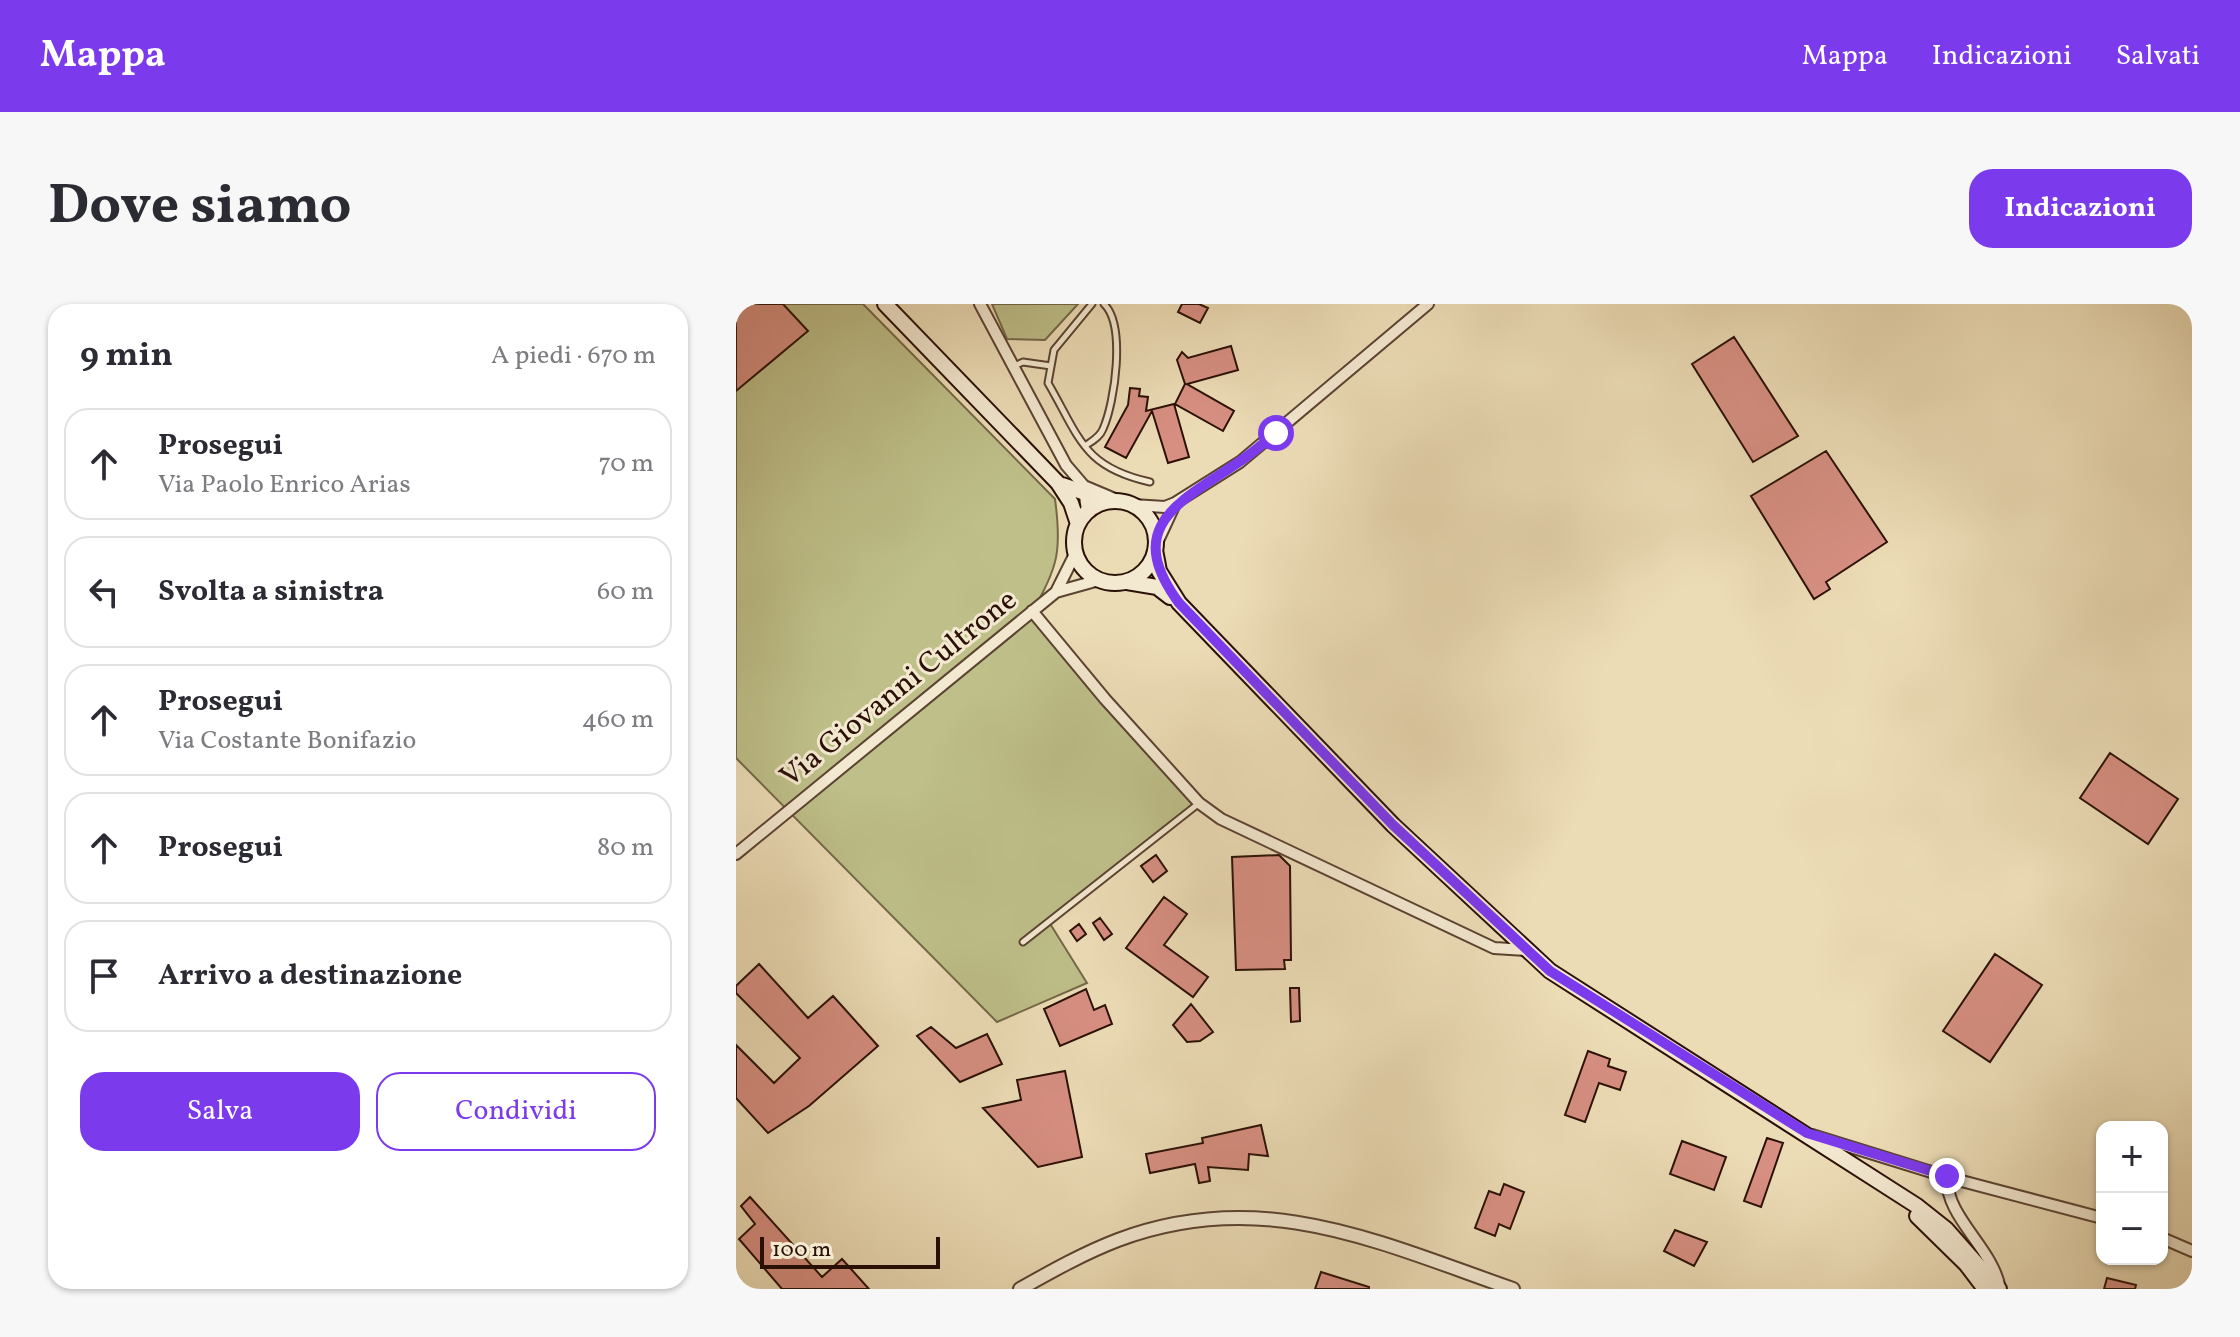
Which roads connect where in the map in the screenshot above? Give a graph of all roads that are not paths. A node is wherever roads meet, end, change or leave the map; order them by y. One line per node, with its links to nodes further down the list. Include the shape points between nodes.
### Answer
1 (885, 304): 10 (main road)
2 (980, 304): 7 (street)
3 (1092, 304): 6 (lane, via 1054,350)
4 (1104, 304): 8 (lane, via 1118,340 1110,410 1100,435)
5 (1428, 304): 13 (street, via 1264,443)
6 (1051, 366): 7 (lane, via 1023,362); 8 (lane, via 1048,383)
7 (1012, 367): 11 (street)
8 (1085, 446): 9 (lane, via 1099,464)
9 (1150, 482)
10 (1058, 483): 11 (main road); 14 (main road)
11 (1086, 498): 12 (main road); 12 (street); 14 (main road)
12 (1122, 503): 13 (street); 15 (main road, via 1149,519)
13 (1175, 503): 15 (street)
14 (1078, 524): 16 (main road)
15 (1156, 547): 18 (main road, via 1148,566); 20 (main road, via 1159,571)
16 (1075, 554): 17 (main road); 19 (street)
17 (1099, 580): 18 (main road); 19 (street)
18 (1127, 582): 20 (main road, via 1157,587)
19 (1056, 592): 21 (street, Via Giovanni Cultrone)
20 (1179, 603): 25 (main road, via 1393,825)
21 (1032, 611): 22 (street); 23 (street, Via Giovanni Cultrone)
22 (1199, 803): 24 (lane); 25 (street, via 1221,819 1494,948)
23 (736, 854)
24 (1023, 942)
25 (1526, 950): 26 (main road, via 1627,1023)
26 (1807, 1133): 27 (main road); 28 (street)
27 (1869, 1173): 34 (main road, via 1966,1264); 35 (main road, via 1946,1229)
28 (1947, 1176): 29 (street); 35 (street, via 1946,1191 1991,1260)
29 (2096, 1216)
30 (2168, 1241): 31 (street)
31 (2192, 1251)
32 (1020, 1289): 33 (street, via 1088,1253 1150,1230 1201,1220 1264,1217 1341,1230)
33 (1513, 1289)
34 (1985, 1289)
35 (2000, 1289)

